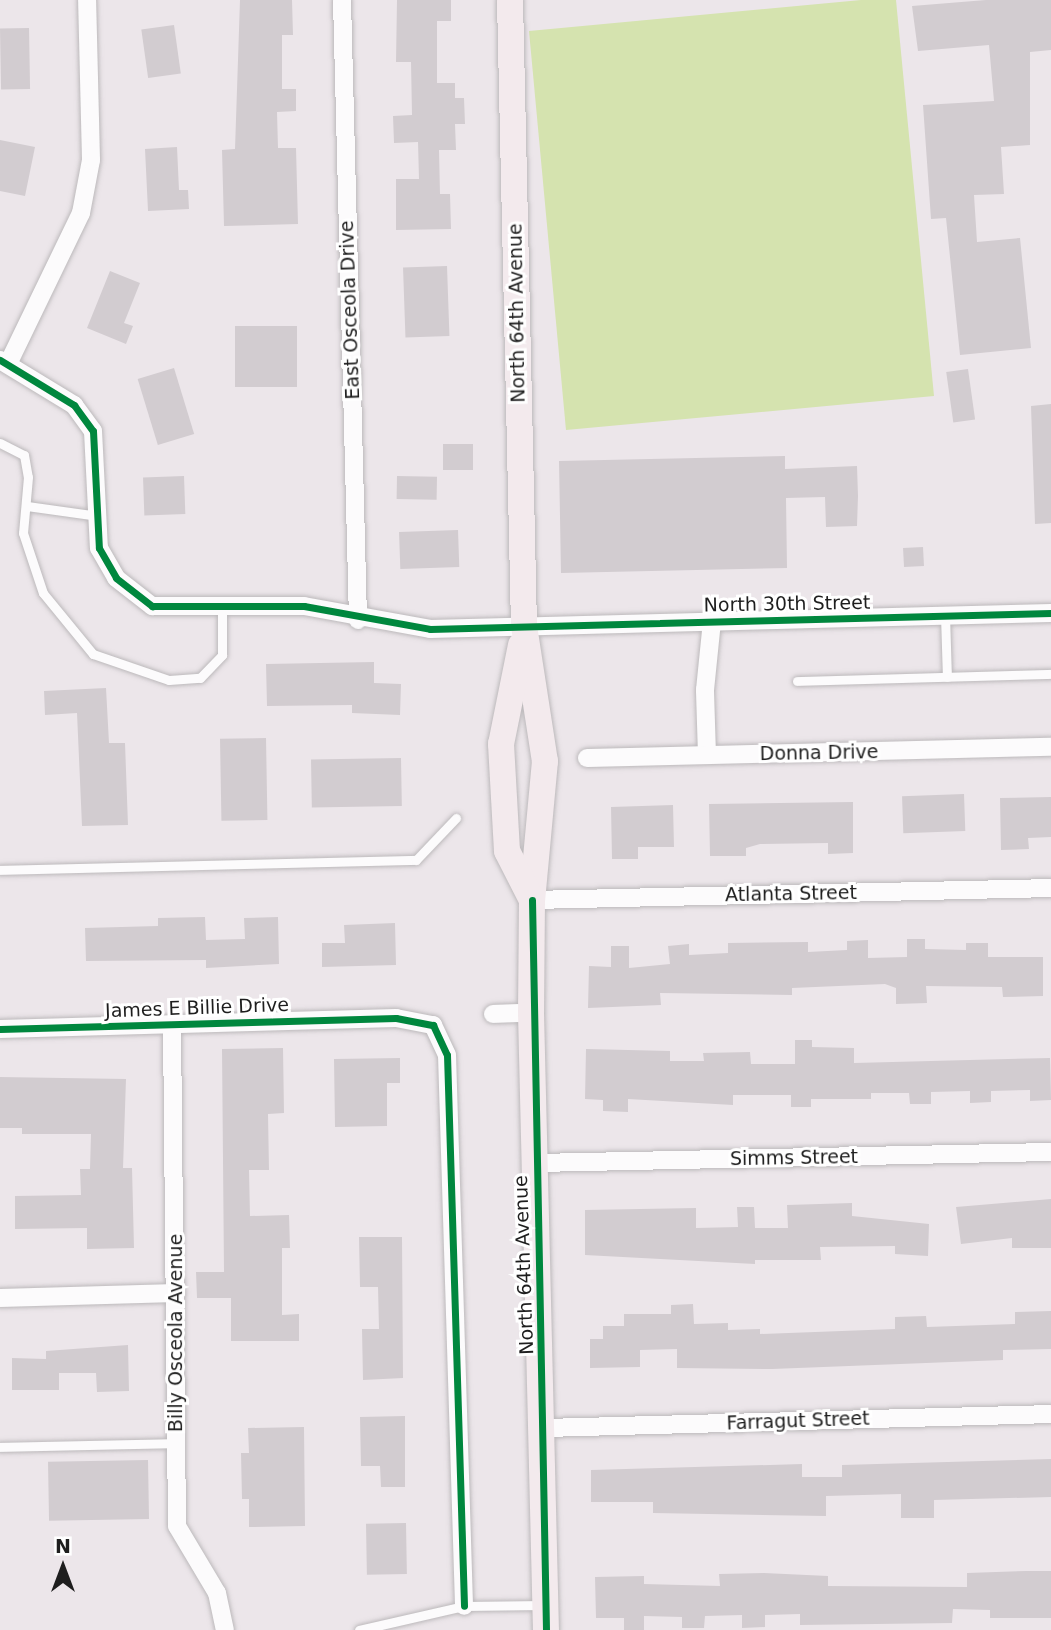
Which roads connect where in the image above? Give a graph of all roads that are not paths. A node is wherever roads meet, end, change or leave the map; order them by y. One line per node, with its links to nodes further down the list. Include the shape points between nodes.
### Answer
1 (87, 0): 4 (street, via 91,160 82,213)
2 (342, 0): 11 (street, East Osceola Drive)
3 (510, 0): 13 (street, North 64th Avenue)
4 (4, 362): 7 (street, North 30th Street, via 74,404 93,431)
5 (0, 443): 6 (lane, via 23,454)
6 (27, 506): 7 (lane); 8 (lane, via 23,533 43,593 93,653 169,680 200,678 222,655)
7 (98, 516): 8 (street, North 30th Street, via 99,548 116,578 152,606)
8 (222, 609): 11 (street, North 30th Street, via 304,606)
9 (1051, 612): 10 (street, North 30th Street)
10 (945, 615): 12 (street, North 30th Street); 15 (lane)
11 (358, 620): 13 (street, North 30th Street, via 430,629)
12 (712, 621): 13 (street, North 30th Street); 18 (street, via 705,690)
13 (524, 626): 23 (street, North 64th Avenue, via 545,761); 23 (street, North 64th Avenue, via 501,744 508,851)
14 (1051, 674): 15 (lane)
15 (947, 677): 16 (lane)
16 (797, 681)
17 (1051, 747): 18 (street, Donna Drive)
18 (707, 755): 19 (street, Donna Drive)
19 (587, 758)
20 (456, 818): 21 (lane, via 416,860)
21 (0, 870)
22 (1051, 888): 23 (street, Atlanta Street)
23 (532, 900): 24 (street, North 64th Avenue)
24 (531, 1013): 25 (street); 29 (street, North 64th Avenue)
25 (493, 1014)
26 (172, 1025): 27 (street, James E Billie Drive); 30 (street, Billy Osceola Avenue); 36 (street, James E Billie Drive, via 396,1018 433,1025 447,1055)
27 (0, 1029)
28 (1051, 1152): 29 (street, Simms Street)
29 (537, 1164): 33 (street, North 64th Avenue)
30 (176, 1293): 31 (street); 34 (street, Billy Osceola Avenue)
31 (0, 1298)
32 (1051, 1414): 33 (street, Farragut Street)
33 (545, 1428): 37 (street, North 64th Avenue)
34 (177, 1443): 35 (lane); 38 (street, Billy Osceola Avenue, via 177,1526 217,1593)
35 (0, 1447)
36 (464, 1606): 37 (lane); 39 (lane)
37 (546, 1617)
38 (225, 1630)
39 (359, 1630)

